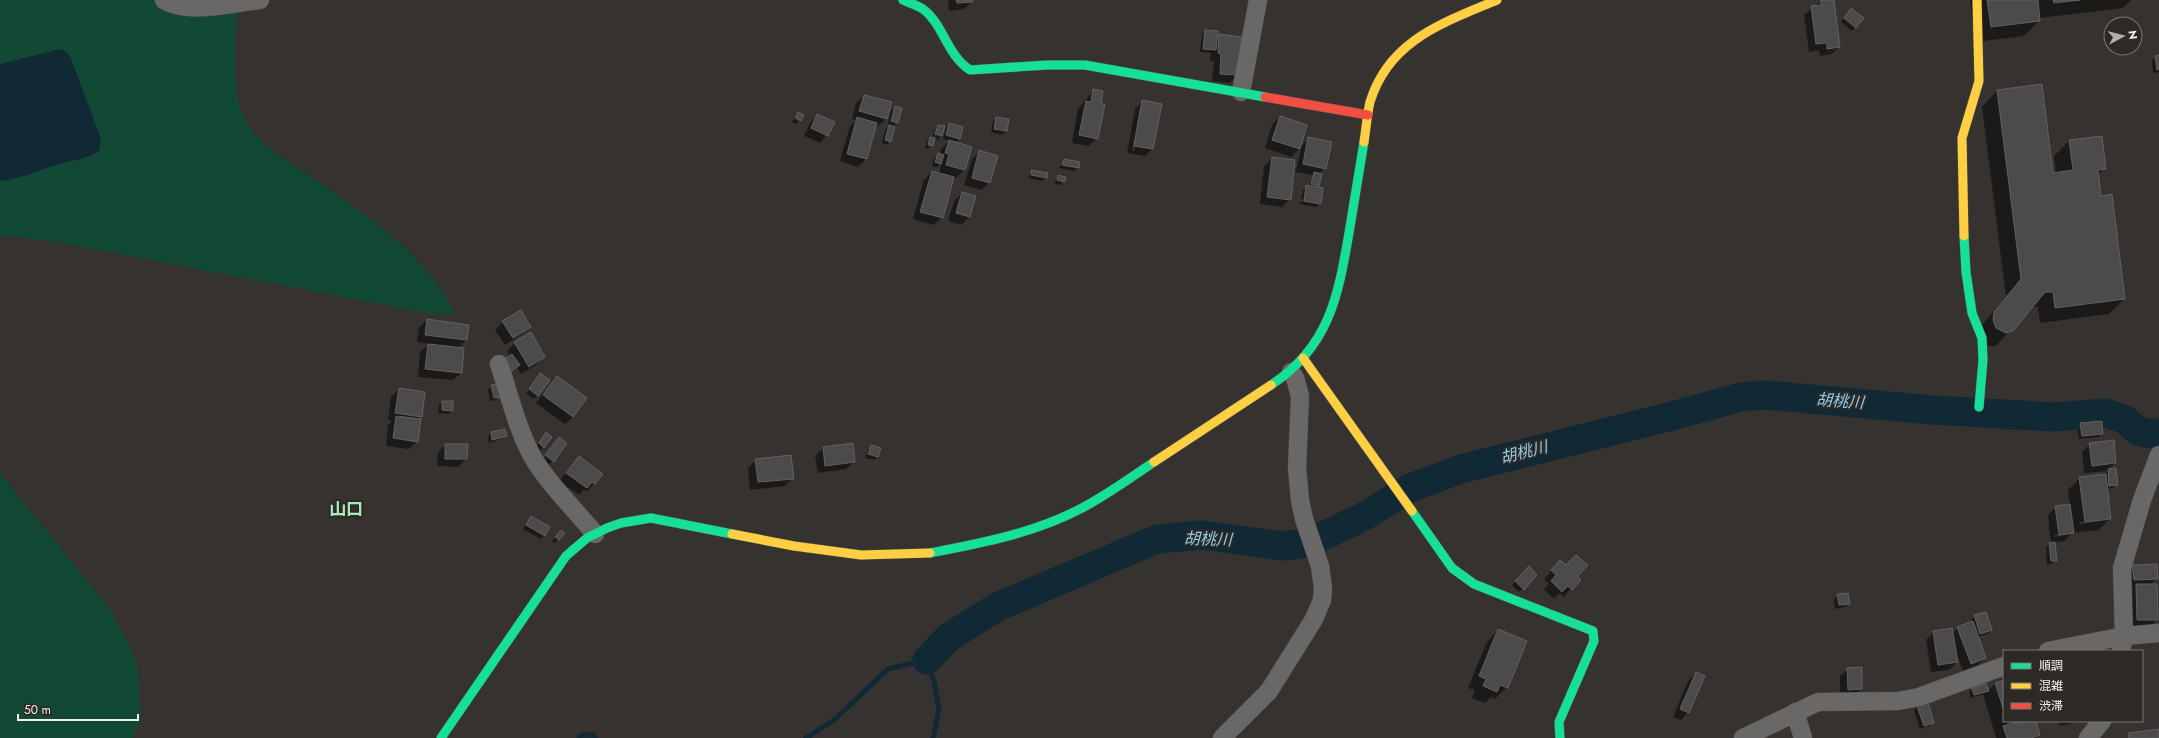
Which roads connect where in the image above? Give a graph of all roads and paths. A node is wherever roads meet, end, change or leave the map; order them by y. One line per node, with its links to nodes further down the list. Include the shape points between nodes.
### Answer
1 (164, 0): 2 (street, via 173,6 182,7)
2 (260, 0)
3 (904, 0): 7 (street, via 924,10 953,56 970,70 1085,65)
4 (1258, 0): 7 (street)
5 (1497, 0): 8 (street, via 1429,29 1403,48 1391,59 1375,86)
6 (1977, 0): 12 (street, via 1979,81 1962,138 1962,200 1966,272 1972,313 1982,338)
7 (1241, 92): 8 (street)
8 (1368, 115): 9 (street, via 1335,306 1323,331)
9 (1303, 358): 11 (street); 23 (street, via 1452,568 1474,584 1593,632 1594,641 1559,722)
10 (499, 364): 14 (street, via 532,456 556,490)
11 (1291, 372): 14 (street, via 1080,509 1013,535 975,545 930,553 861,555 794,546 651,518 621,523); 22 (street, via 1300,396 1297,468 1300,500 1306,527 1320,566 1322,600 1314,619 1269,691)
12 (1979, 407)
13 (2159, 455): 16 (street, via 2139,508 2122,568)
14 (595, 534): 21 (street, via 566,556)
15 (2159, 633): 16 (street)
16 (2122, 644): 17 (street)
17 (2059, 650)
18 (2003, 666): 19 (street, via 1919,697 1898,702 1818,702)
19 (1795, 712): 24 (street); 25 (street)
20 (2101, 722): 26 (street)
21 (440, 738)
22 (1222, 738)
23 (1560, 738)
24 (1743, 738)
25 (1803, 738)
26 (2088, 738)

